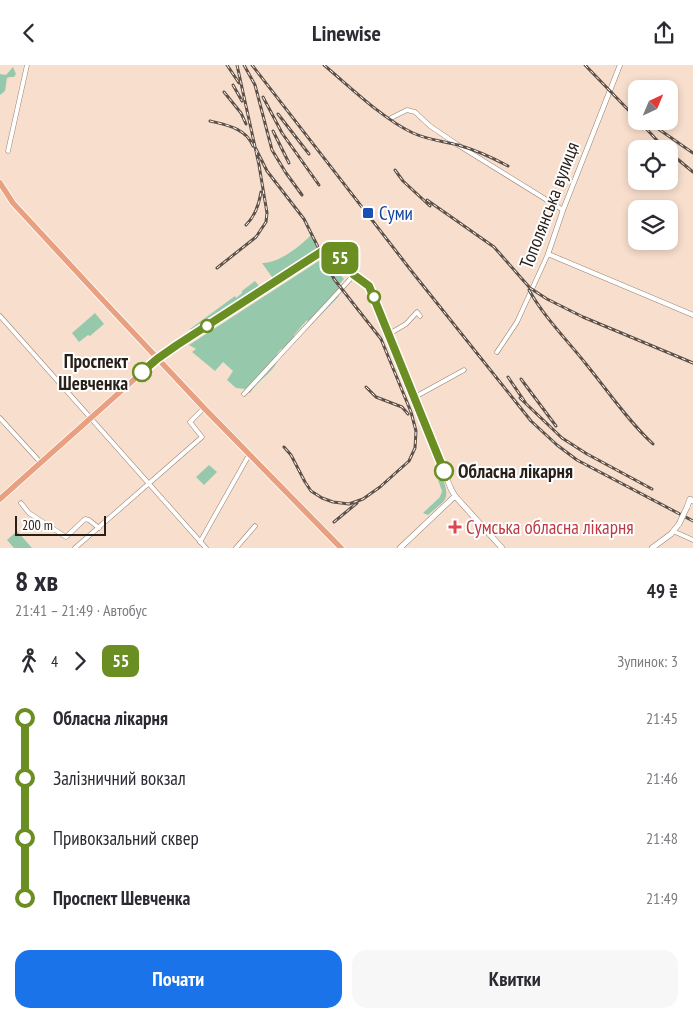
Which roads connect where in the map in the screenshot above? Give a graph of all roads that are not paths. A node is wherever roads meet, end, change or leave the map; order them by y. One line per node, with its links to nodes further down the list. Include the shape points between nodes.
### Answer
1 (27, 65): 4 (street)
2 (620, 65): 6 (street, Тополянська вулиця)
3 (391, 117): 6 (street, via 407,109 415,112 458,145)
4 (8, 151)
5 (0, 183): 14 (main road, via 13,203)
6 (563, 211): 7 (street, Тополянська вулиця)
7 (548, 254): 9 (street); 13 (street, Тополянська вулиця, via 517,322)
8 (354, 275): 12 (main road, via 369,286); 14 (main road, via 332,249 327,248); 16 (street)
9 (693, 315)
10 (0, 316): 20 (street)
11 (420, 316): 12 (street, via 417,312)
12 (390, 334): 17 (main road)
13 (497, 352)
14 (157, 359): 18 (main road); 20 (main road)
15 (464, 370): 17 (street)
16 (244, 394)
17 (415, 397): 25 (main road)
18 (204, 408): 21 (main road); 23 (street, via 190,422 202,437)
19 (0, 418): 22 (street)
20 (91, 419): 22 (main road); 23 (street)
21 (249, 455): 33 (street); 37 (main road)
22 (41, 463): 26 (main road)
23 (150, 485): 30 (street); 33 (street)
24 (693, 493): 27 (street)
25 (455, 496): 38 (main road); 39 (main road)
26 (0, 499)
27 (692, 500): 31 (main road, bridge)
28 (21, 503): 30 (street, via 29,513 66,537 85,519)
29 (255, 526): 36 (street)
30 (99, 528): 34 (street)
31 (673, 531): 32 (street); 40 (main road)
32 (693, 540)
33 (200, 542): 35 (street)
34 (76, 548)
35 (206, 548)
36 (236, 548)
37 (341, 548)
38 (400, 548)
39 (502, 548)
40 (652, 548)

